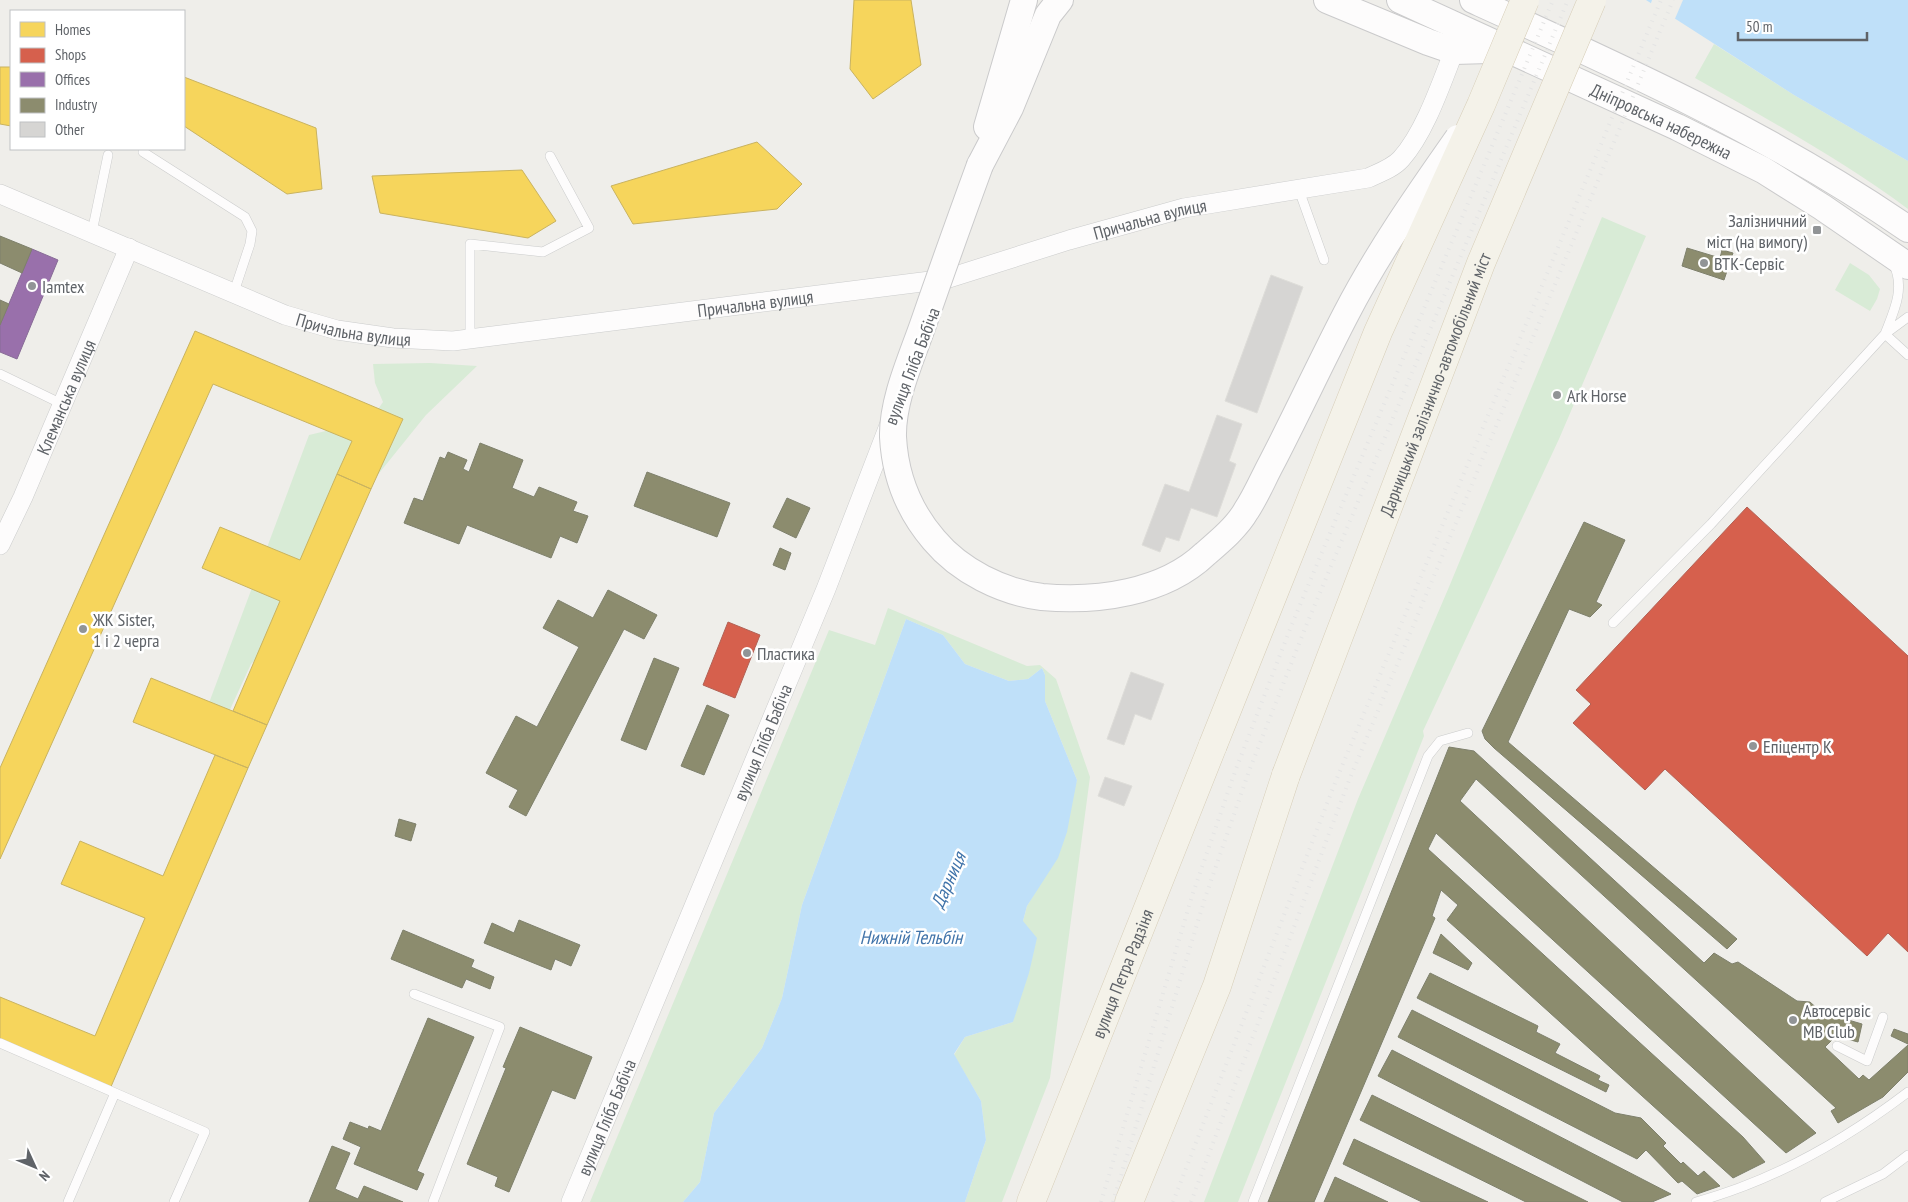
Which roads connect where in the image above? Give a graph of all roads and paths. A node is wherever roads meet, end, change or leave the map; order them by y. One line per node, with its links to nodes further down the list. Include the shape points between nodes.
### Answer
1 (1024, 0): 14 (main road, via 991,109)
2 (1060, 0): 14 (main road, via 1048,15 1010,108)
3 (1400, 0): 8 (main road, Дніпровська набережна)
4 (1473, 0): 17 (main road, Дніпровська набережна, via 1654,82 1735,123 1802,161)
5 (1525, 0): 10 (main road, bridge)
6 (1592, 0): 46 (main road, Дарницький залізнично-автомобільний міст, bridge, via 1481,263 1286,775 1217,986)
7 (1330, 1): 9 (main road)
8 (1501, 46): 9 (main road, via 1489,50); 20 (main road, Дніпровська набережна, via 1763,170)
9 (1454, 51): 15 (street, Причальна вулиця, via 1431,107 1401,159 1368,178)
10 (1481, 105): 14 (main road, bridge, via 1404,214 1348,311 1245,513 1202,557 1171,577 1108,596 1071,600 1033,596 976,575 944,552 926,530 909,502 897,472 893,434 901,388); 45 (main road, вулиця Петра Радзіня, bridge, via 1378,332)
11 (143, 152): 24 (lane, via 245,217 252,231)
12 (108, 155): 18 (lane)
13 (550, 156): 27 (lane, via 589,228 542,252 470,244)
14 (980, 165)
15 (1299, 190): 21 (lane); 23 (street, Причальна вулиця, via 1184,208)
16 (0, 194): 18 (street, Причальна вулиця)
17 (1908, 229)
18 (92, 232): 19 (street, Причальна вулиця)
19 (129, 248): 24 (street, Причальна вулиця); 30 (street, Клеманська вулиця)
20 (1887, 251): 22 (main road, Дніпровська набережна); 26 (lane, via 1899,281 1897,303)
21 (1324, 260)
22 (1908, 266)
23 (946, 279): 27 (street, Причальна вулиця); 44 (street, вулиця Гліба Бабіча, via 826,589)
24 (234, 292): 27 (street, Причальна вулиця, via 285,315 338,330 393,338)
25 (1908, 317): 26 (lane)
26 (1885, 334): 28 (lane); 32 (lane, via 1711,524)
27 (470, 340)
28 (1908, 355)
29 (0, 374): 30 (lane)
30 (62, 404): 31 (street, Клеманська вулиця)
31 (0, 545)
32 (1613, 623)
33 (1468, 733): 47 (lane, via 1440,741 1428,756)
34 (414, 994): 43 (lane, via 500,1027)
35 (1883, 1017): 37 (lane, via 1867,1061)
36 (0, 1043): 39 (lane)
37 (1837, 1046)
38 (1908, 1092): 48 (lane, via 1881,1113 1786,1168)
39 (115, 1093): 41 (lane); 42 (lane, via 205,1132)
40 (1908, 1155): 49 (lane, via 1883,1174)
41 (68, 1202)
42 (174, 1202)
43 (433, 1202)
44 (571, 1202)
45 (1031, 1202)
46 (1129, 1202)
47 (1253, 1202)
48 (1696, 1202)
49 (1825, 1202)

